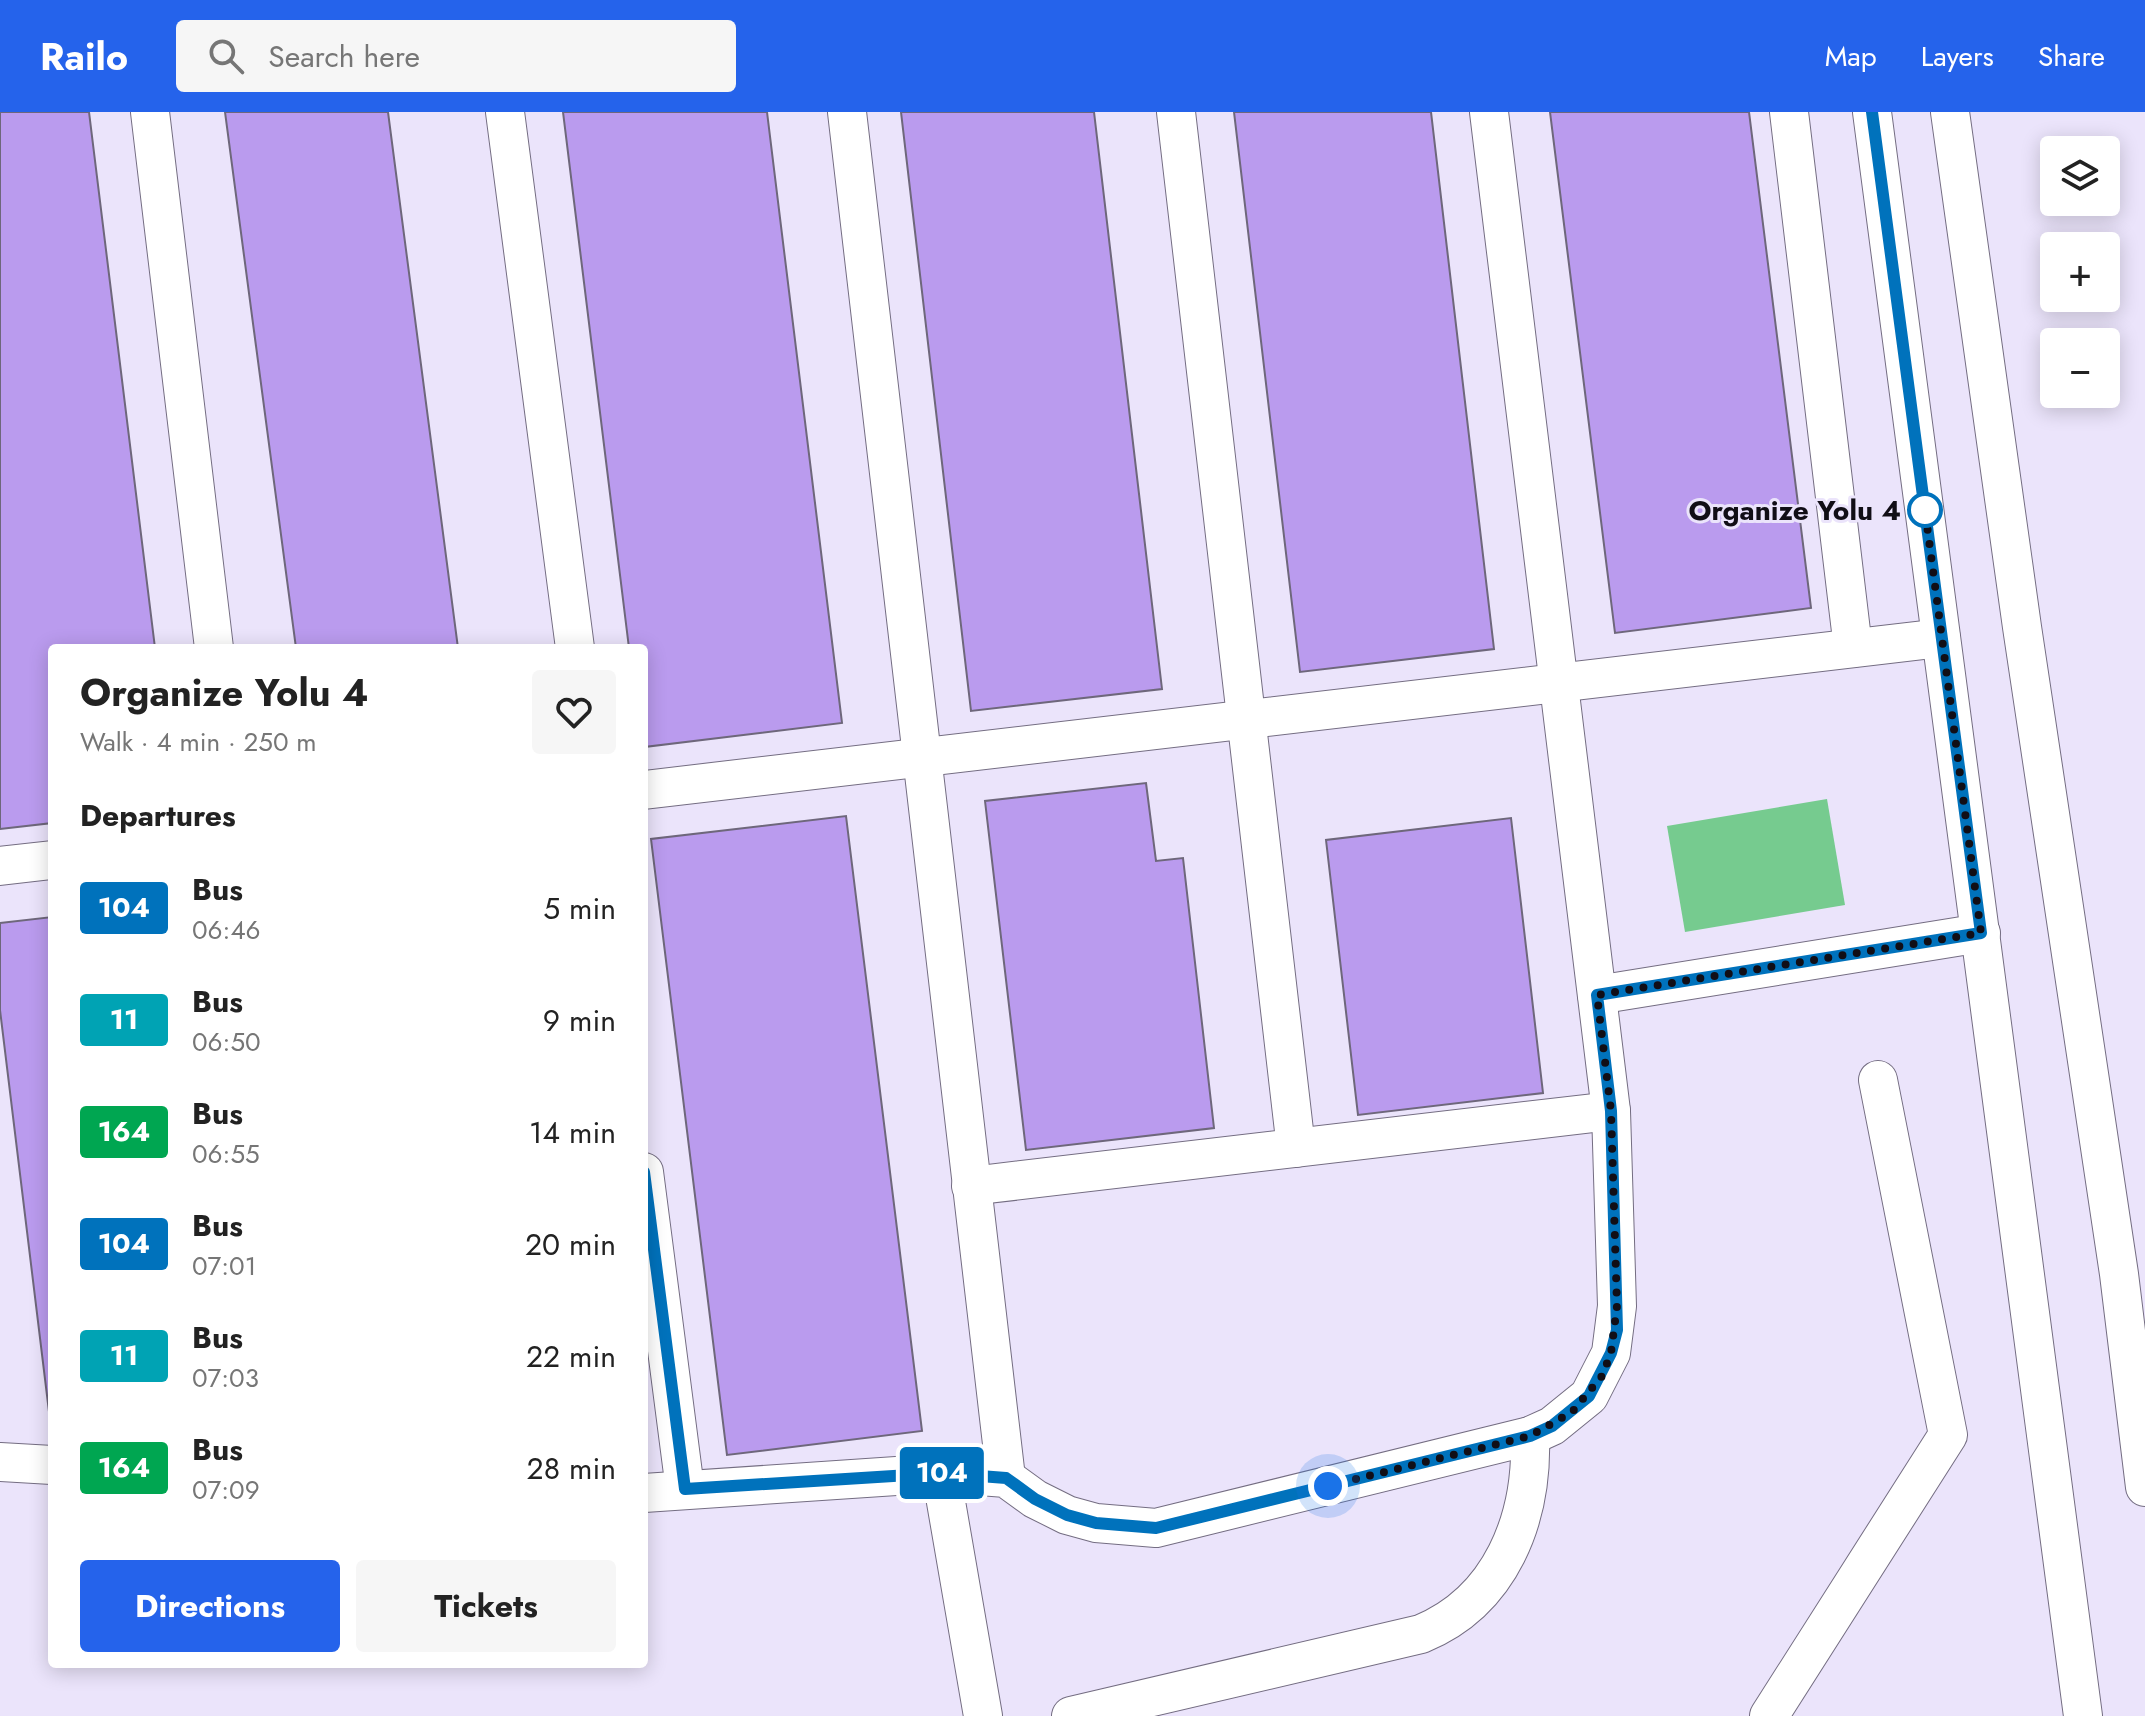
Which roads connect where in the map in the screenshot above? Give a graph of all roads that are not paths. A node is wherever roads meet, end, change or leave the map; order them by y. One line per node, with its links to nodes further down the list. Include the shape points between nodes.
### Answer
1 (150, 112): 10 (street)
2 (505, 112): 11 (street)
3 (847, 112): 15 (street)
4 (1176, 112): 14 (street)
5 (1489, 112): 13 (street)
6 (1789, 112): 12 (street)
7 (1872, 112): 9 (street)
8 (1950, 112): 26 (street, via 2022,627)
9 (1941, 638): 12 (street); 19 (street)
10 (214, 644)
11 (574, 644)
12 (1853, 648): 13 (street)
13 (1559, 683): 14 (street); 20 (street)
14 (1246, 719): 15 (street); 23 (street)
15 (922, 757): 16 (street); 24 (street)
16 (648, 790)
17 (48, 860): 18 (street)
18 (0, 866)
19 (1981, 933): 20 (street); 38 (street)
20 (1597, 995): 22 (street)
21 (1878, 1080): 37 (street, via 1948,1435)
22 (1611, 1111): 23 (street); 27 (street, via 1617,1306 1611,1353 1589,1396 1552,1426)
23 (1296, 1148): 24 (street)
24 (971, 1186): 31 (street)
25 (648, 1203): 33 (street)
26 (2132, 1272): 32 (street)
27 (1530, 1436): 31 (street, via 1156,1528 1067,1515); 36 (street, via 1529,1491 1513,1544 1476,1600 1445,1624)
28 (0, 1462): 29 (street)
29 (48, 1465)
30 (941, 1473): 31 (street); 33 (street); 35 (street)
31 (1006, 1478)
32 (2145, 1487)
33 (685, 1489): 34 (street)
34 (648, 1493)
35 (983, 1716)
36 (1071, 1716)
37 (1769, 1716)
38 (2083, 1716)

